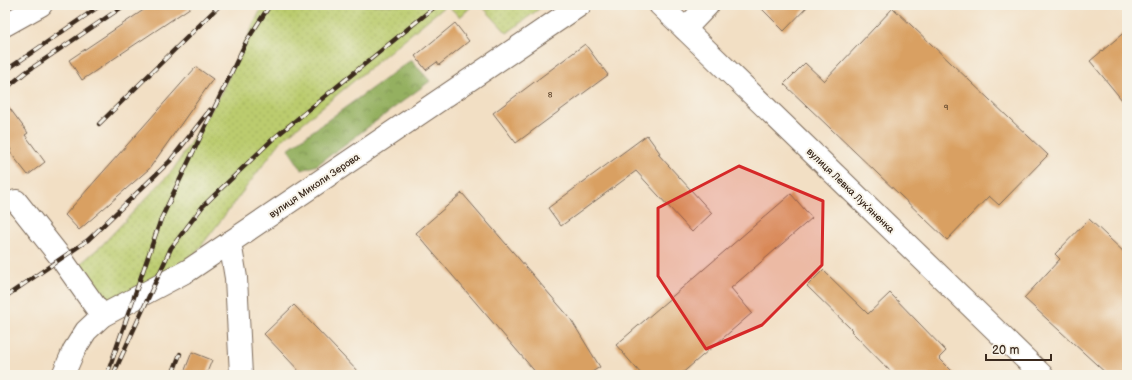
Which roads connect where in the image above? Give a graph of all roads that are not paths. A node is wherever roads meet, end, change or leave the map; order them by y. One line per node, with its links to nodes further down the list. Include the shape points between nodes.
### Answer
1 (41, 5): 5 (street)
2 (580, 5): 8 (street, вулиця Миколи Зерова)
3 (660, 5): 6 (street, вулиця Левка Лукʼяненка)
4 (708, 5): 6 (street)
5 (5, 25)
6 (685, 29): 12 (street, вулиця Левка Лукʼяненка)
7 (16, 201): 9 (street, via 62,258)
8 (230, 242): 9 (street, вулиця Миколи Зерова, via 189,270); 11 (street, via 236,278)
9 (102, 316): 10 (street, вулиця Миколи Зерова, via 86,332 74,350)
10 (63, 375)
11 (241, 375)
12 (1042, 375)

